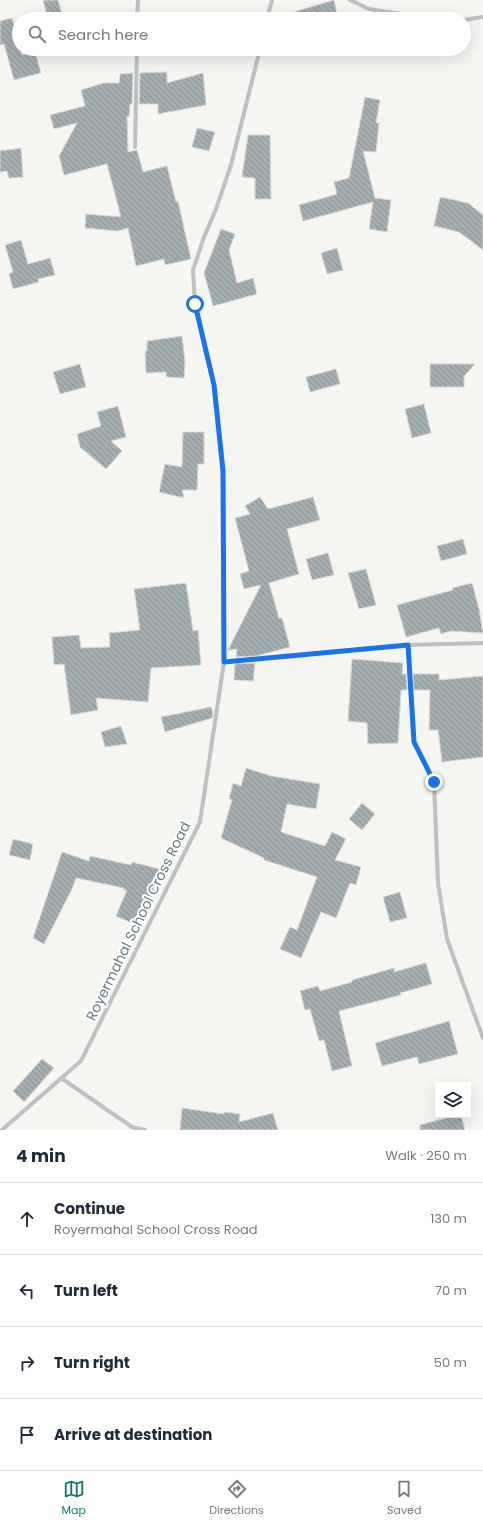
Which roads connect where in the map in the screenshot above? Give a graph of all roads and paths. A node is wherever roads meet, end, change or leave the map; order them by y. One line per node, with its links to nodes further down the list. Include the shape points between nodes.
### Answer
1 (138, 0): 4 (street)
2 (272, 0): 5 (street)
3 (350, 0): 6 (street, via 369,9)
4 (137, 12)
5 (269, 12)
6 (388, 12)
7 (483, 17): 8 (street)
8 (471, 19)
9 (137, 56): 11 (street)
10 (258, 56): 14 (street, Royermahal School Cross Road, via 230,165 193,270 195,304 214,385 223,471)
11 (135, 146)
12 (483, 644): 13 (street)
13 (408, 645): 14 (street); 15 (street, via 414,742 434,782 438,883 447,940)
14 (224, 662): 16 (street, Royermahal School Cross Road, via 200,822 81,1061)
15 (483, 1038)
16 (61, 1078): 17 (street, Royermahal School Cross Road); 18 (street, via 132,1127)
17 (2, 1130)
18 (145, 1130)

